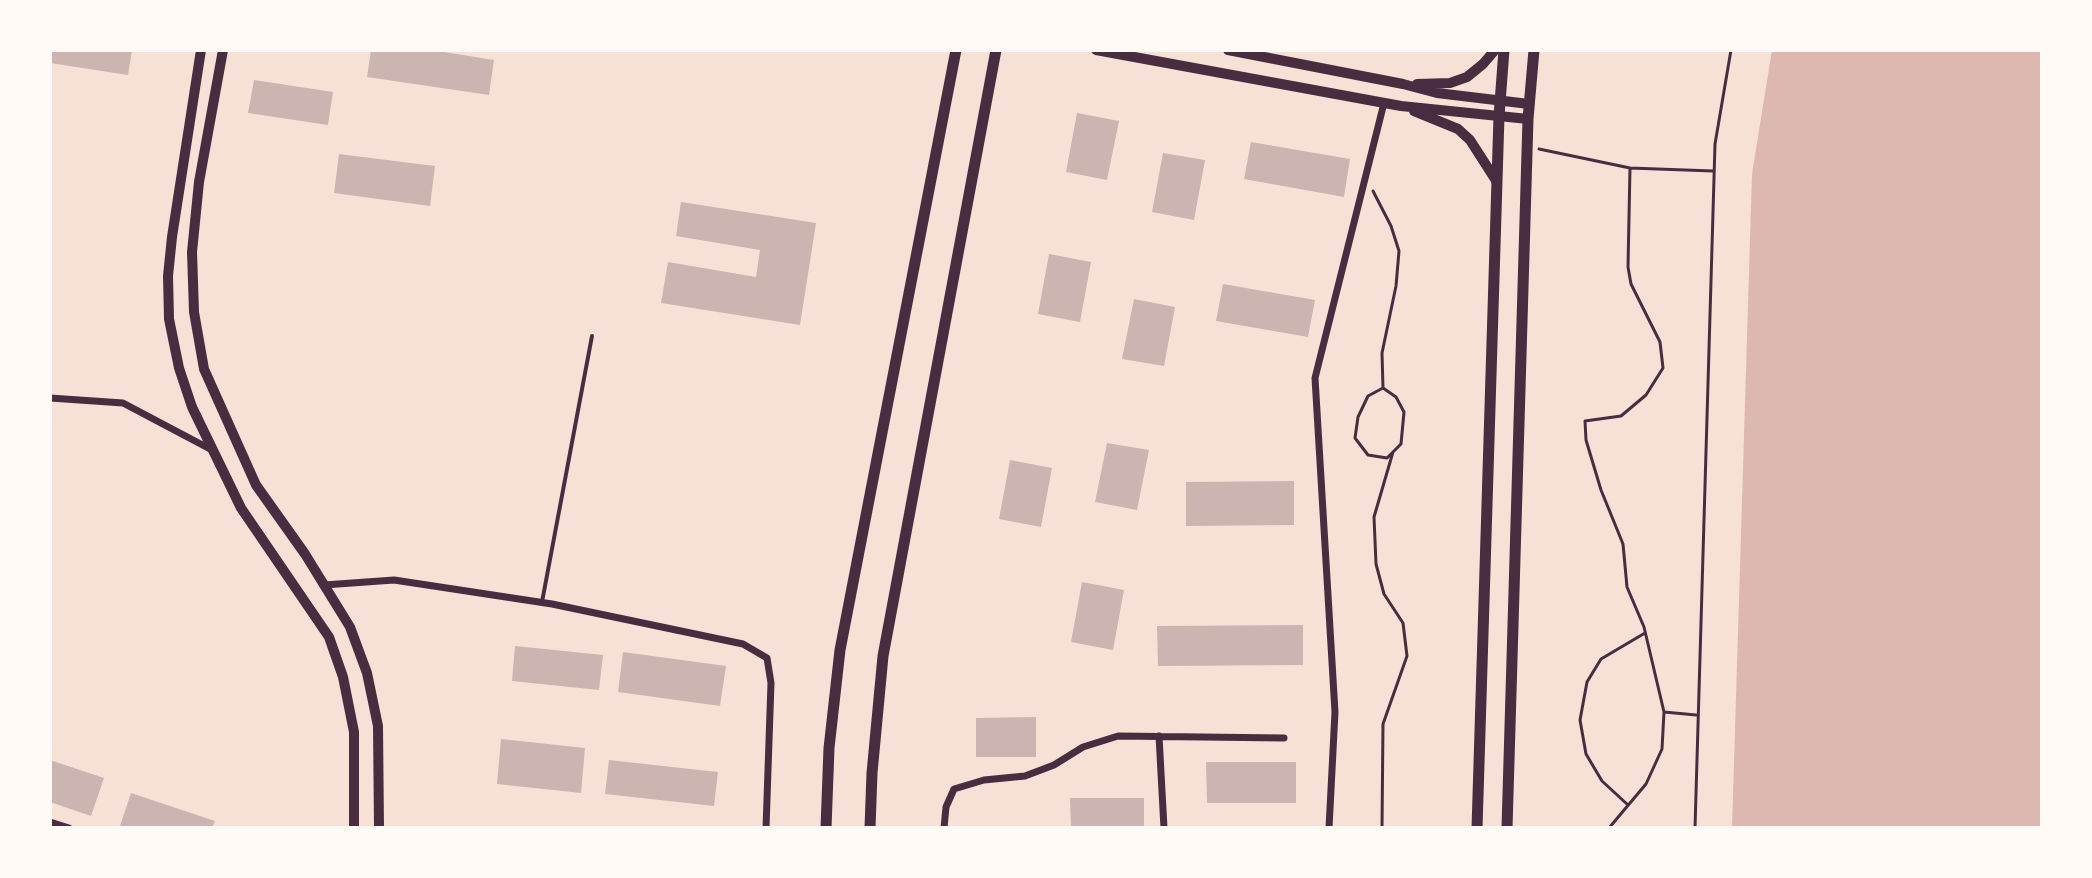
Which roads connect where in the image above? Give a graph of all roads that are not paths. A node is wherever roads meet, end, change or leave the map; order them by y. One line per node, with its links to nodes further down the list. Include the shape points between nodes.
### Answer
1 (201, 50): 20 (main road, via 172,237 169,319 183,381)
2 (223, 50): 21 (main road, via 192,252 194,312 204,369 256,485)
3 (956, 50): 30 (main road, via 840,650)
4 (996, 50): 31 (main road, via 883,656)
5 (1096, 50): 12 (main road)
6 (1228, 50): 10 (main road)
7 (1495, 50): 10 (main road, via 1467,77 1450,83)
8 (1504, 50): 11 (main road)
9 (1534, 50): 13 (main road)
10 (1403, 84): 11 (main road)
11 (1500, 102): 13 (main road); 15 (main road)
12 (1384, 103): 14 (main road); 34 (street, via 1315,378 1335,712)
13 (1529, 104): 16 (main road)
14 (1401, 106): 15 (main road); 17 (main road, via 1458,129)
15 (1499, 116): 16 (main road); 17 (main road)
16 (1528, 119): 36 (main road)
17 (1497, 182): 35 (main road)
18 (592, 336): 22 (lane)
19 (50, 398): 20 (street, via 123,403)
20 (213, 451): 27 (main road, via 241,508 329,637 354,732)
21 (324, 585): 22 (street, via 394,580); 28 (main road, via 350,627 367,673 378,726)
22 (542, 602): 29 (street, via 743,644 767,658 771,683)
23 (1159, 736): 24 (street); 32 (street, via 1118,736 1025,776 954,789); 33 (street)
24 (1284, 738)
25 (50, 822): 26 (street)
26 (69, 828)
27 (354, 828)
28 (379, 828)
29 (766, 828)
30 (826, 828)
31 (870, 828)
32 (944, 828)
33 (1164, 828)
34 (1329, 828)
35 (1477, 828)
36 (1507, 828)

